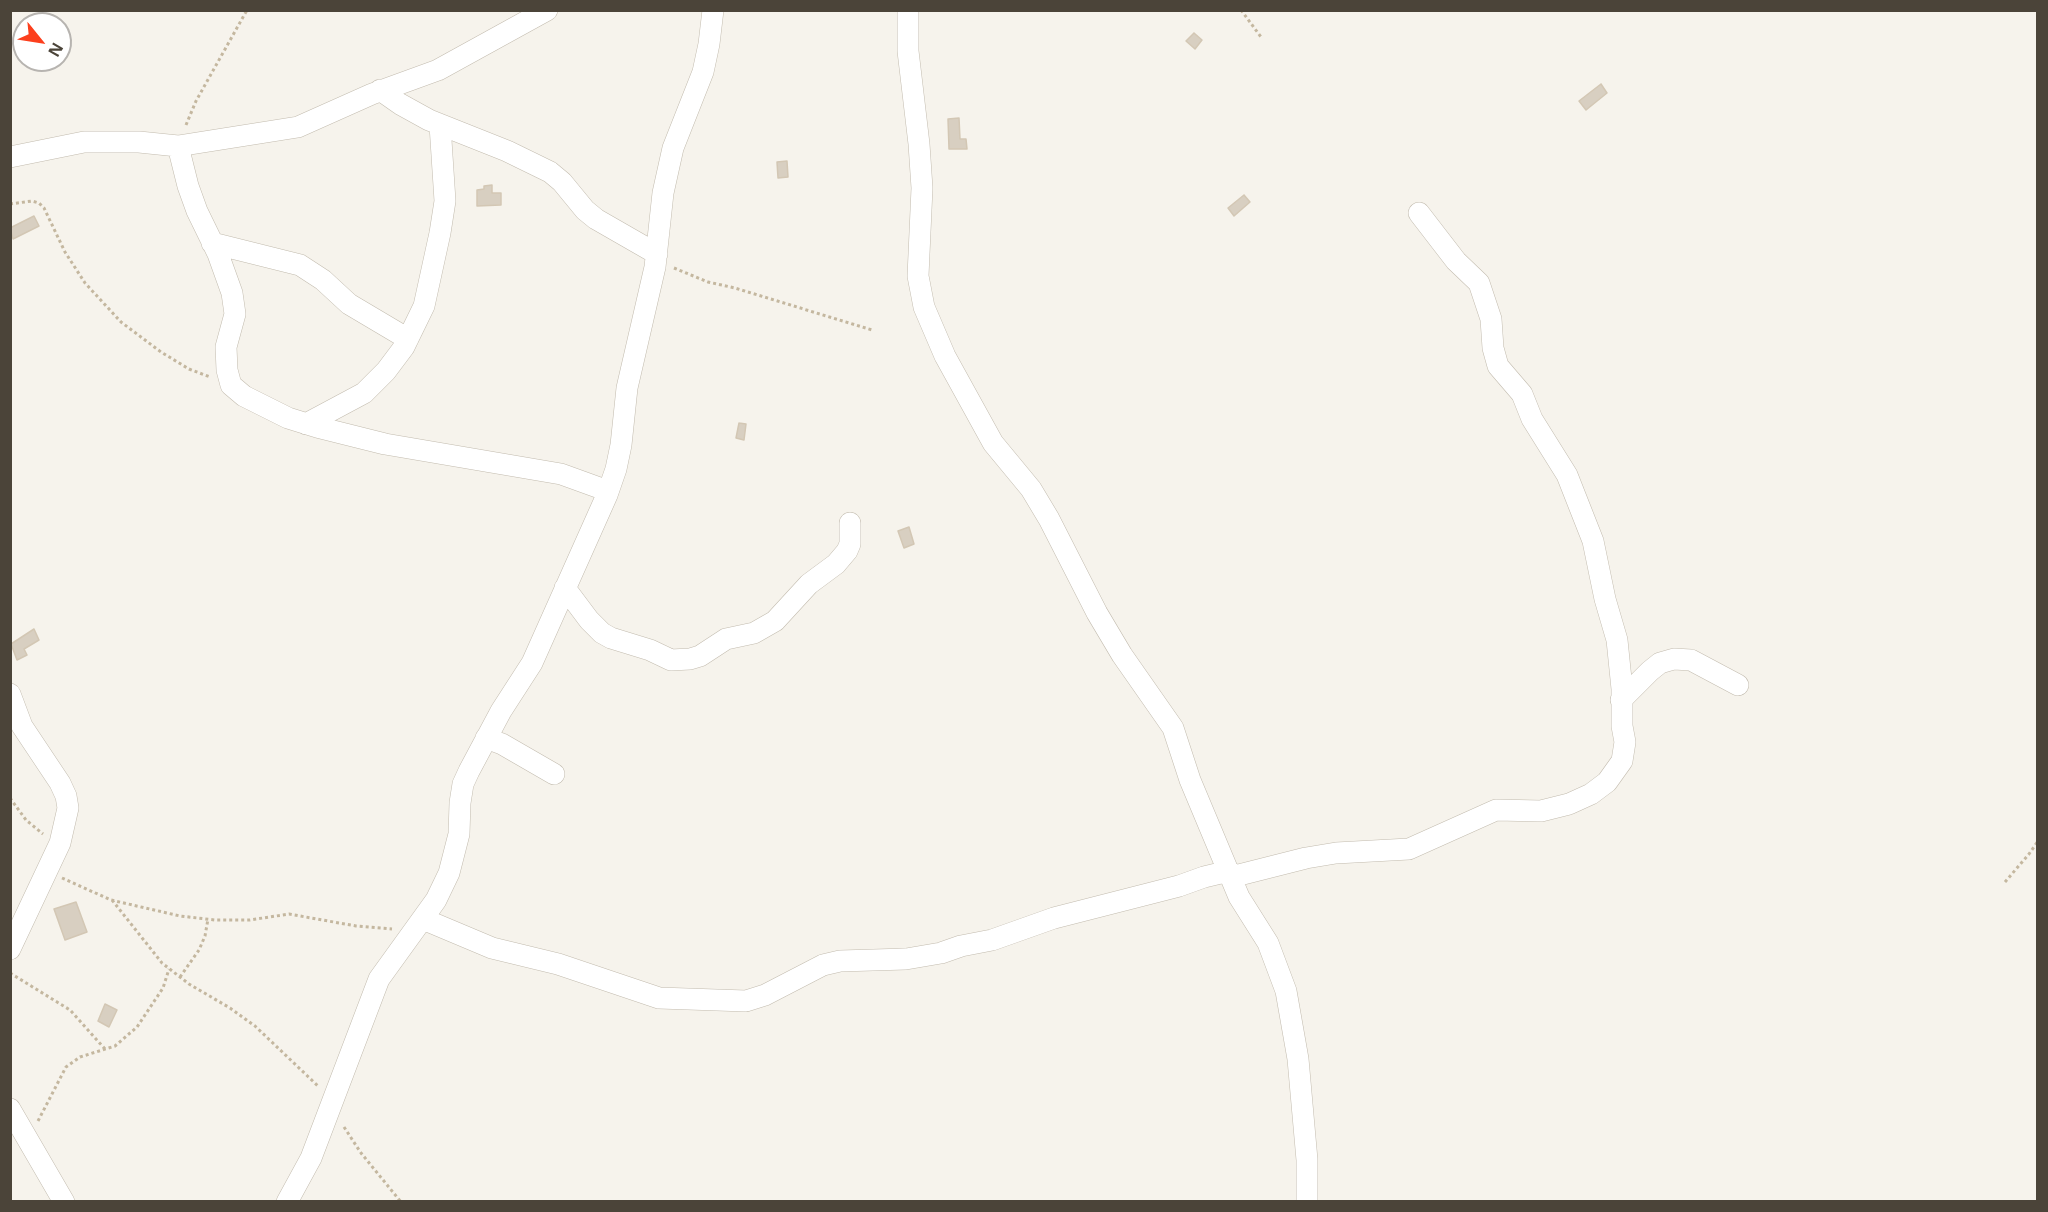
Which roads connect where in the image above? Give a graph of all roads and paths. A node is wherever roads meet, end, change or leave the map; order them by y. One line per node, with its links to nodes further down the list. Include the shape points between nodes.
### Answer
1 (247, 10): 9 (path, via 196,101)
2 (547, 10): 7 (street, via 438,70)
3 (713, 10): 14 (street, via 703,72 673,148 663,193)
4 (908, 10): 31 (street, via 908,51 920,144 918,276 924,307 945,356 993,443 1031,489 1102,622 1173,728 1190,780)
5 (1241, 10): 6 (path)
6 (1261, 37)
7 (380, 90): 8 (street); 9 (street, via 298,127)
8 (440, 125): 14 (street, via 550,171 596,219); 16 (street, via 445,201 424,306)
9 (178, 146): 10 (street, via 84,142); 13 (street, via 188,186)
10 (10, 158)
11 (10, 204): 17 (path, via 32,201 44,208 85,283 121,322 189,369)
12 (1419, 213): 24 (street, via 1456,261 1479,283 1491,319 1498,366 1522,394 1532,419 1571,484 1593,541 1617,640)
13 (212, 243): 16 (street, via 300,265 348,304); 17 (street, via 228,276 235,314 226,347)
14 (657, 256): 15 (path, via 708,282); 19 (street)
15 (872, 330)
16 (408, 339): 18 (street, via 386,371 364,393)
17 (231, 385): 18 (street, via 253,401)
18 (306, 424): 19 (street, via 385,444 561,474)
19 (609, 491): 21 (street)
20 (850, 523): 21 (street, via 847,551 775,621 754,633 726,639 690,660 671,660 602,633)
21 (565, 588): 25 (street, via 532,663)
22 (1738, 685): 24 (street, via 1691,660 1674,659 1660,663)
23 (10, 694): 29 (street, via 22,726 66,796 68,814)
24 (1621, 700): 31 (street, via 1622,761 1607,782 1592,794 1541,811 1496,810 1409,849 1336,853)
25 (486, 738): 26 (street); 35 (street, via 463,784 459,834 449,873)
26 (554, 774)
27 (10, 798): 29 (path, via 33,828)
28 (2037, 841): 32 (path)
29 (60, 843): 30 (street)
30 (47, 871): 33 (path); 36 (street)
31 (1230, 874): 35 (street, via 1204,877 941,953 824,965 746,1001 659,998 558,964); 47 (street, via 1239,897 1268,943 1286,991 1298,1059)
32 (2005, 882)
33 (111, 900): 34 (path); 37 (path)
34 (208, 920): 35 (path, via 250,920 289,914 356,926); 39 (path, via 199,950)
35 (419, 925): 41 (street, via 379,979)
36 (10, 948)
37 (169, 969): 39 (path); 40 (path, via 163,988 137,1027 115,1046)
38 (10, 973): 40 (path, via 70,1010)
39 (180, 977): 41 (path, via 255,1026)
40 (105, 1049): 43 (path, via 80,1057 66,1067)
41 (332, 1105): 45 (street, via 311,1158); 46 (path, via 361,1153)
42 (10, 1109): 43 (street)
43 (28, 1140): 44 (street)
44 (64, 1202)
45 (287, 1202)
46 (401, 1202)
47 (1307, 1202)

